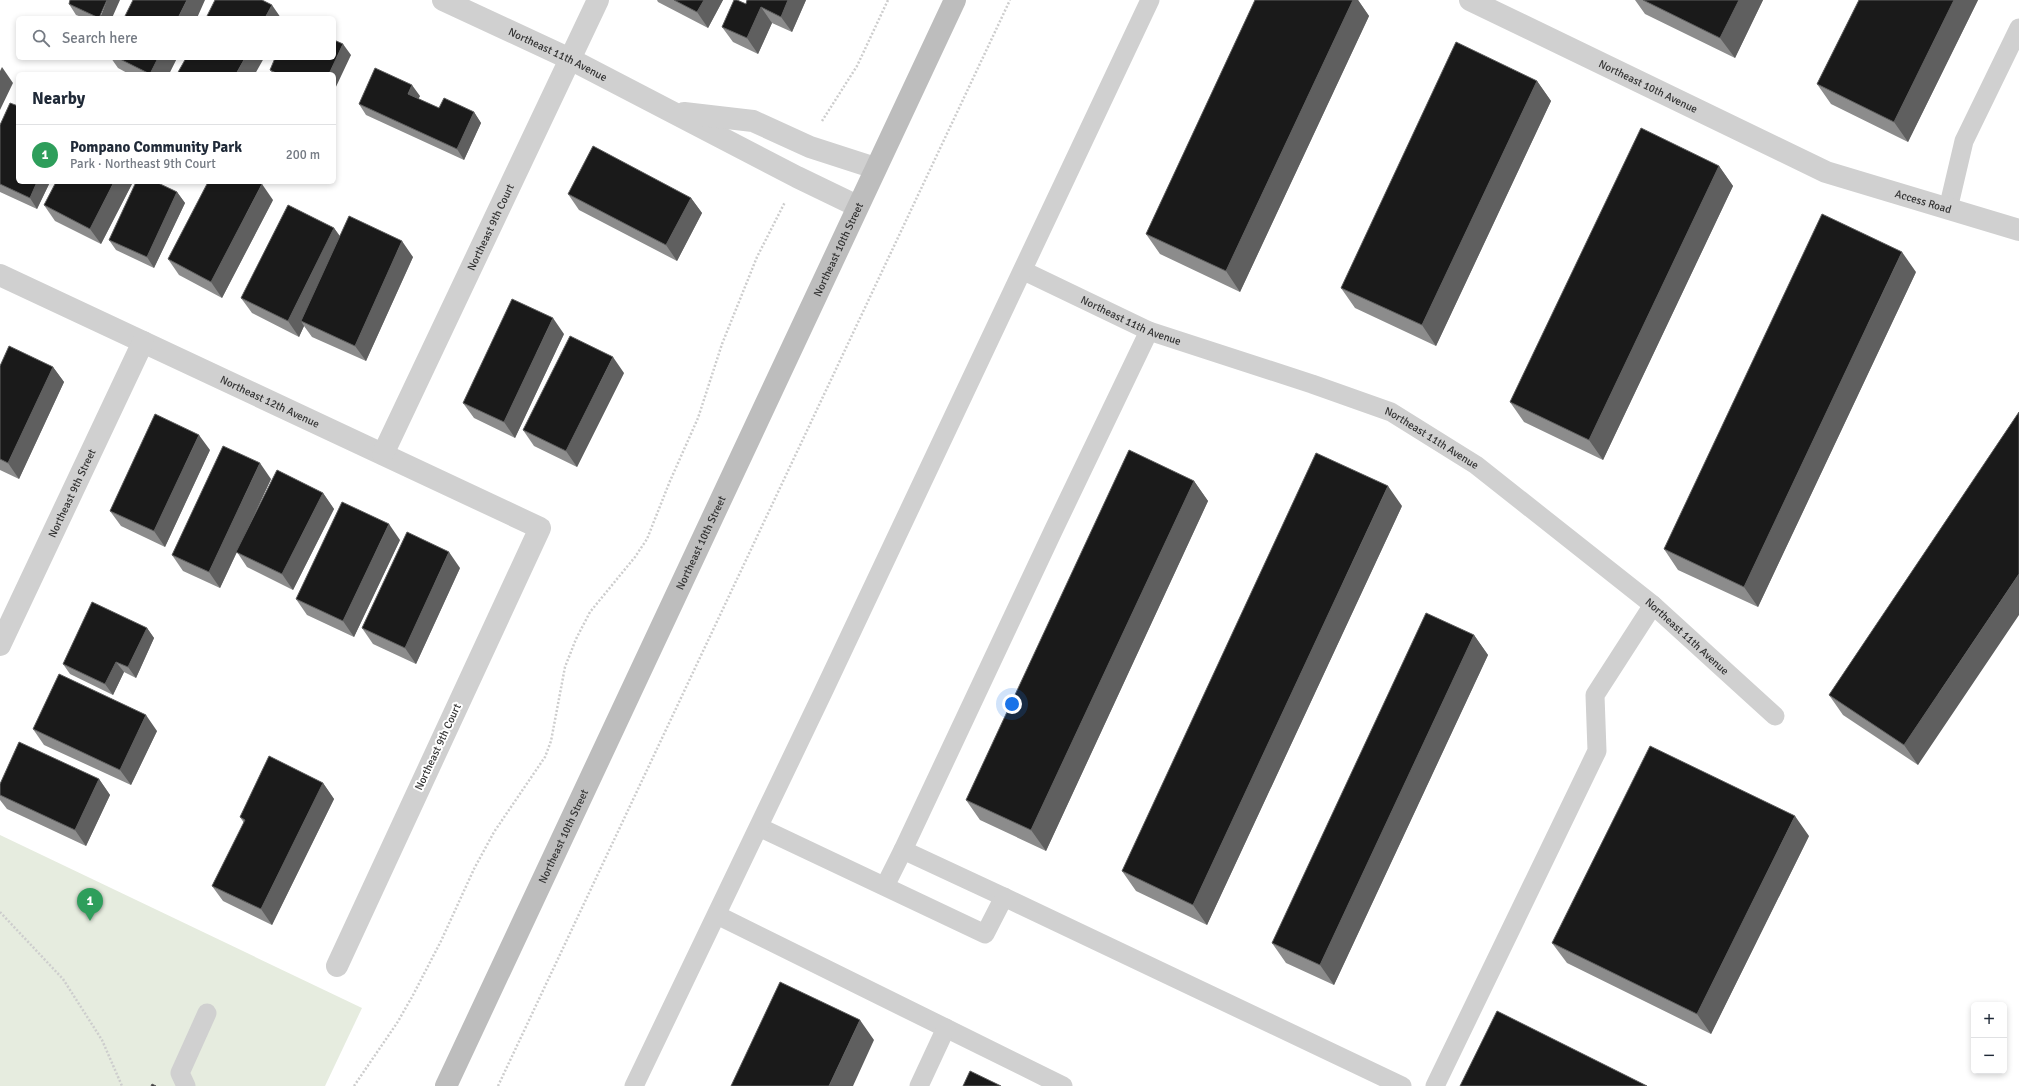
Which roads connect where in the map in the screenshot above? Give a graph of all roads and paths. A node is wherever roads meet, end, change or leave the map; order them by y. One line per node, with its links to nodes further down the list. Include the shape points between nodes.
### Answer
1 (443, 0): 9 (street, Northeast 11th Avenue)
2 (598, 0): 9 (street, Northeast 9th Court)
3 (888, 0): 11 (path, via 857,66 822,122)
4 (955, 0): 12 (street, Northeast 10th Street)
5 (1010, 0): 40 (path)
6 (1150, 0): 18 (lane)
7 (1470, 0): 13 (street, Northeast 10th Avenue)
8 (2019, 28): 16 (lane, via 1964,141)
9 (570, 60): 10 (street, Northeast 11th Avenue); 22 (street, Northeast 9th Court)
10 (671, 112): 11 (street, Northeast 11th Avenue, via 753,121); 14 (street, Northeast 11th Avenue)
11 (810, 148): 12 (street, Northeast 11th Avenue)
12 (875, 168): 15 (street, Northeast 10th Street)
13 (1826, 172): 16 (street, Access Road)
14 (797, 177): 15 (street, Northeast 11th Avenue); 38 (path, via 757,257 722,344 698,418 647,539 590,612 576,639 565,667 552,741 545,757 494,832 412,997)
15 (857, 206): 39 (street, Northeast 10th Street)
16 (1948, 209): 17 (street, Access Road)
17 (2019, 230)
18 (1024, 271): 20 (lane, Northeast 11th Avenue); 27 (lane)
19 (0, 275): 21 (street, Northeast 12th Avenue)
20 (1149, 331): 24 (lane, Northeast 11th Avenue, via 1391,412 1476,465); 28 (lane)
21 (143, 342): 22 (street, Northeast 12th Avenue); 25 (street, Northeast 9th Street)
22 (383, 454): 23 (street, Northeast 12th Avenue)
23 (540, 528): 33 (street, Northeast 9th Court)
24 (1653, 605): 26 (lane, Northeast 11th Avenue); 45 (lane, via 1595,695 1597,751)
25 (0, 645)
26 (1775, 716)
27 (760, 827): 29 (lane); 32 (lane)
28 (903, 850): 29 (lane); 30 (lane)
29 (885, 886): 30 (lane, via 986,934)
30 (1004, 897): 44 (lane)
31 (0, 912): 36 (path, via 63,979 102,1040)
32 (717, 915): 35 (lane); 41 (lane)
33 (337, 966)
34 (207, 1013): 37 (lane, via 180,1073)
35 (946, 1028): 42 (lane); 43 (lane)
36 (122, 1086)
37 (186, 1086)
38 (354, 1086)
39 (446, 1086)
40 (498, 1086)
41 (634, 1086)
42 (919, 1086)
43 (1063, 1086)
44 (1402, 1086)
45 (1435, 1086)

